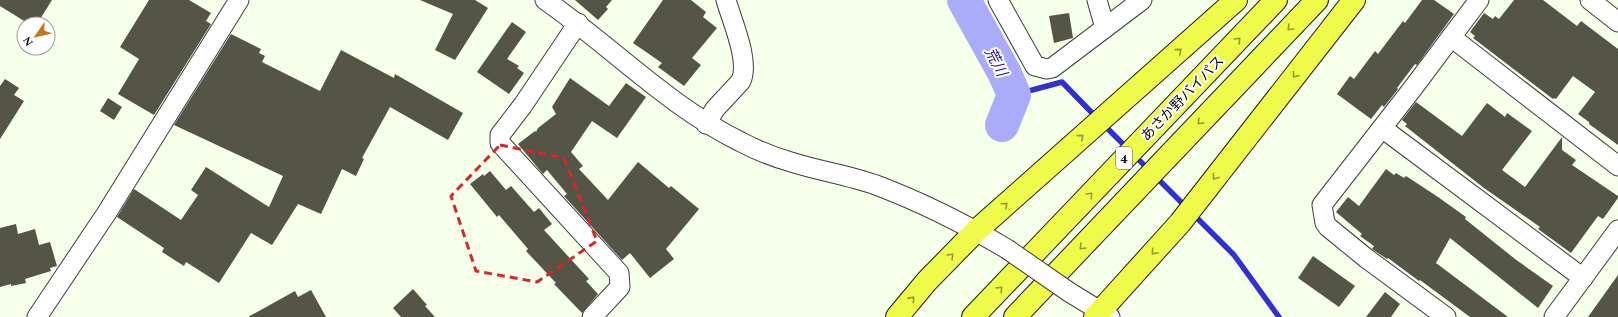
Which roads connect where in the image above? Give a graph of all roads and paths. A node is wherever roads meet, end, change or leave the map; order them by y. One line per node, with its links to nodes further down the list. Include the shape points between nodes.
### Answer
1 (239, 0): 24 (street, via 106,214)
2 (545, 0): 14 (street)
3 (726, 0): 17 (street, via 744,60 743,76 714,109)
4 (998, 0): 15 (street, via 1035,66 1052,68)
5 (1098, 0): 15 (street)
6 (1142, 0): 15 (street)
7 (1236, 0): 21 (highway, one-way to 7)
8 (1276, 0): 27 (highway, あさか野バイパス / 4, one-way to 8)
9 (1317, 0): 28 (highway, あさか野バイパス / 4, one-way to 28)
10 (1354, 0): 23 (highway, one-way to 23, via 1180,223)
11 (1479, 0): 16 (street)
12 (1590, 0): 13 (street)
13 (1618, 22)
14 (578, 23): 17 (street, via 677,104); 25 (street, via 500,135 500,143 618,273 620,287)
15 (1105, 28)
16 (1451, 37): 18 (street); 19 (street)
17 (706, 124): 21 (street, via 742,143 791,162 876,186 941,213)
18 (1382, 128): 22 (street); 29 (street, via 1322,205 1325,223 1366,258)
19 (1618, 166)
20 (1618, 230): 22 (street)
21 (976, 231): 23 (street, bridge, via 1007,249); 26 (highway, one-way to 21, via 927,281)
22 (1583, 278): 30 (street)
23 (1102, 315)
24 (37, 317)
25 (592, 317)
26 (897, 317)
27 (973, 317)
28 (1015, 317)
29 (1446, 317)
30 (1554, 317)

